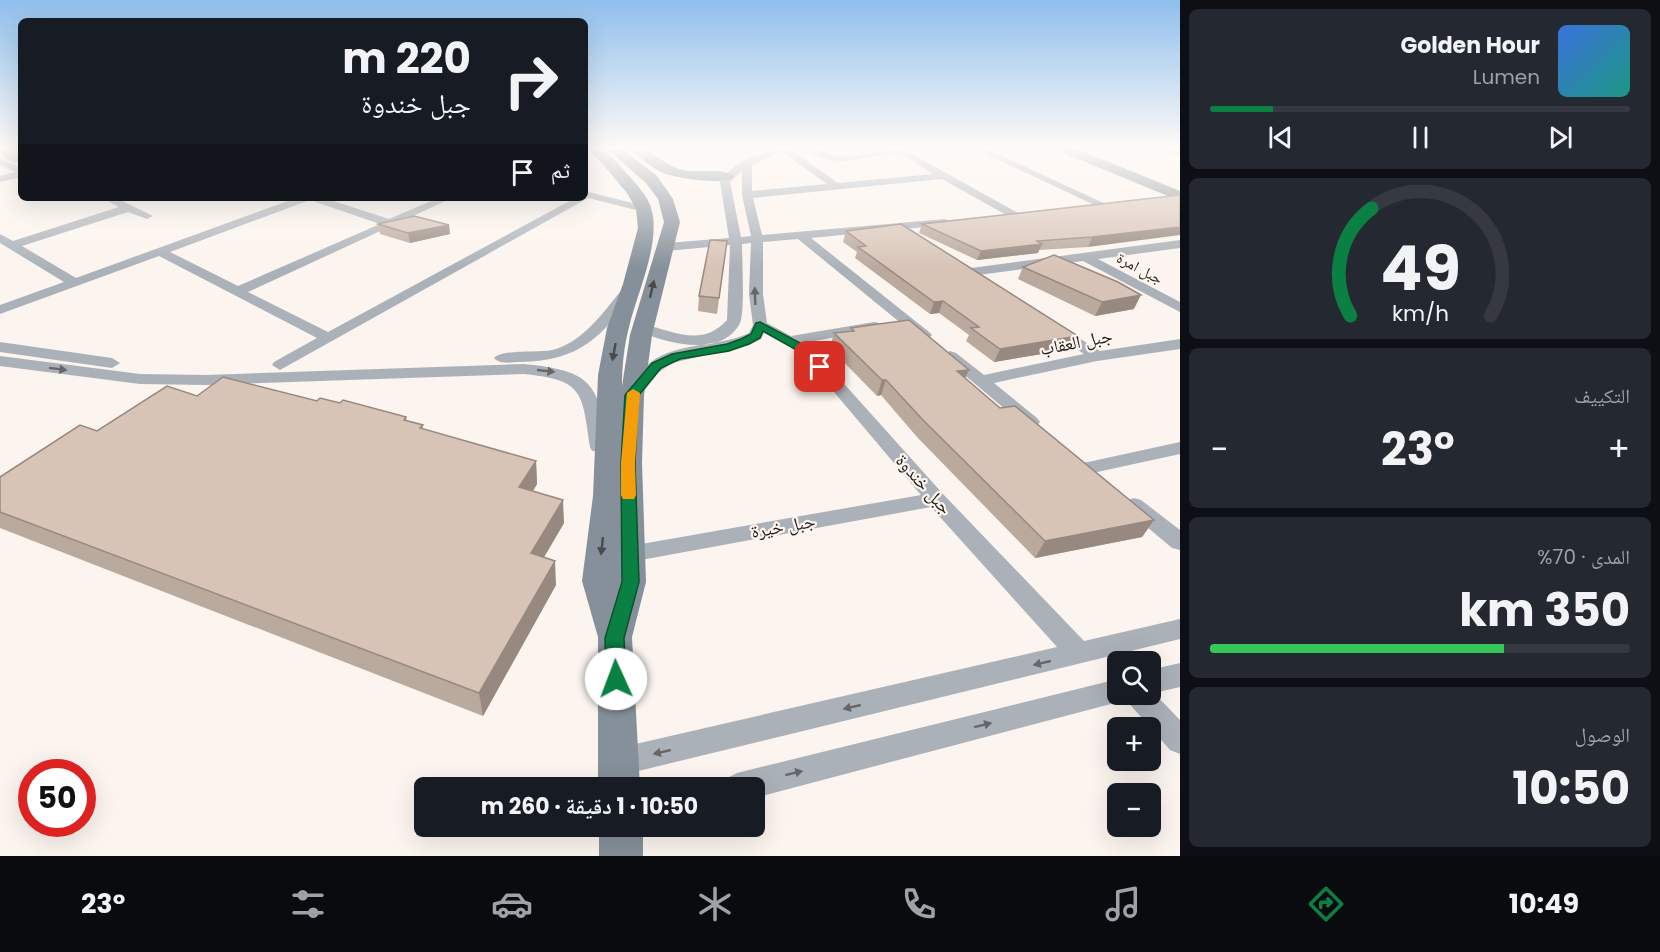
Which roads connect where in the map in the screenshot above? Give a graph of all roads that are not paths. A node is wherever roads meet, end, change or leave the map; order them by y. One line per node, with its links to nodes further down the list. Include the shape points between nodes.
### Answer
1 (630, 189): 20 (main road)
2 (660, 189): 33 (main road, via 671,209)
3 (726, 189): 30 (street)
4 (746, 189): 9 (street)
5 (807, 189): 9 (street)
6 (968, 189): 22 (street, via 1020,215)
7 (1072, 189): 19 (street, via 1111,206)
8 (1161, 189): 11 (main road)
9 (747, 195): 29 (street)
10 (588, 197): 20 (street)
11 (1180, 197): 17 (street)
12 (113, 201): 18 (street)
13 (298, 201): 34 (street)
14 (322, 201): 24 (street)
15 (440, 201): 24 (street)
16 (576, 201): 46 (street)
17 (1159, 201)
18 (129, 208): 21 (street); 32 (street)
19 (1082, 208)
20 (644, 209): 37 (main road, via 646,228)
21 (147, 216)
22 (991, 217)
23 (956, 221): 25 (street)
24 (389, 222): 39 (street)
25 (898, 227): 26 (street); 28 (street)
26 (801, 236): 29 (street); 42 (street)
27 (0, 238): 32 (street)
28 (916, 238)
29 (757, 240): 30 (street); 44 (street, one-way to 29, via 754,285)
30 (736, 242): 33 (street); 45 (street, via 734,321 727,332 698,341 667,338)
31 (1179, 244): 35 (street)
32 (13, 245): 36 (street)
33 (667, 247): 45 (main road, one-way to 33, via 656,273)
34 (159, 251): 36 (street); 39 (street)
35 (1085, 257): 38 (street, via 966,269); 40 (street, جبل امرة)
36 (74, 282): 41 (street)
37 (633, 284): 52 (street, via 598,326 569,350 523,357); 58 (main road, one-way to 58, via 618,328 610,375)
38 (990, 285)
39 (236, 292): 46 (street)
40 (1180, 308)
41 (0, 310)
42 (905, 320): 47 (street); 53 (street)
43 (1049, 324): 50 (street)
44 (760, 325): 47 (street, جبل خندوة); 54 (street, via 756,336 745,342 676,356 657,366)
45 (643, 328): 54 (main road)
46 (328, 338): 52 (street)
47 (788, 341): 60 (street, جبل خندوة, via 806,350)
48 (1180, 344): 50 (street, جبل العقاب)
49 (0, 347): 52 (street, via 142,367)
50 (1097, 356): 53 (street, جبل العقاب)
51 (0, 361): 58 (street, one-way to 58, via 140,379 524,369 555,372 585,388 592,401)
52 (280, 365)
53 (981, 381): 55 (street)
54 (632, 395): 62 (main road, via 628,463)
55 (1043, 432)
56 (1180, 448): 57 (street, via 1083,464)
57 (1106, 482)
58 (607, 496): 64 (main road, one-way to 64, via 598,581)
59 (1125, 497): 61 (street)
60 (936, 499): 62 (street, جبل خيرة); 65 (street, جبل خندوة)
61 (1180, 542)
62 (630, 554): 64 (main road, via 630,582)
63 (1180, 629): 65 (street)
64 (615, 638): 71 (main road)
65 (1080, 654): 71 (street, one-way to 71)
66 (1180, 675): 67 (street)
67 (1161, 679)
68 (1107, 694): 72 (street, one-way to 68)
69 (1147, 705): 70 (street)
70 (1180, 740)
71 (619, 775)
72 (765, 781)
73 (621, 837): 75 (main road)
74 (633, 837): 76 (street)
75 (621, 856)
76 (644, 856)

